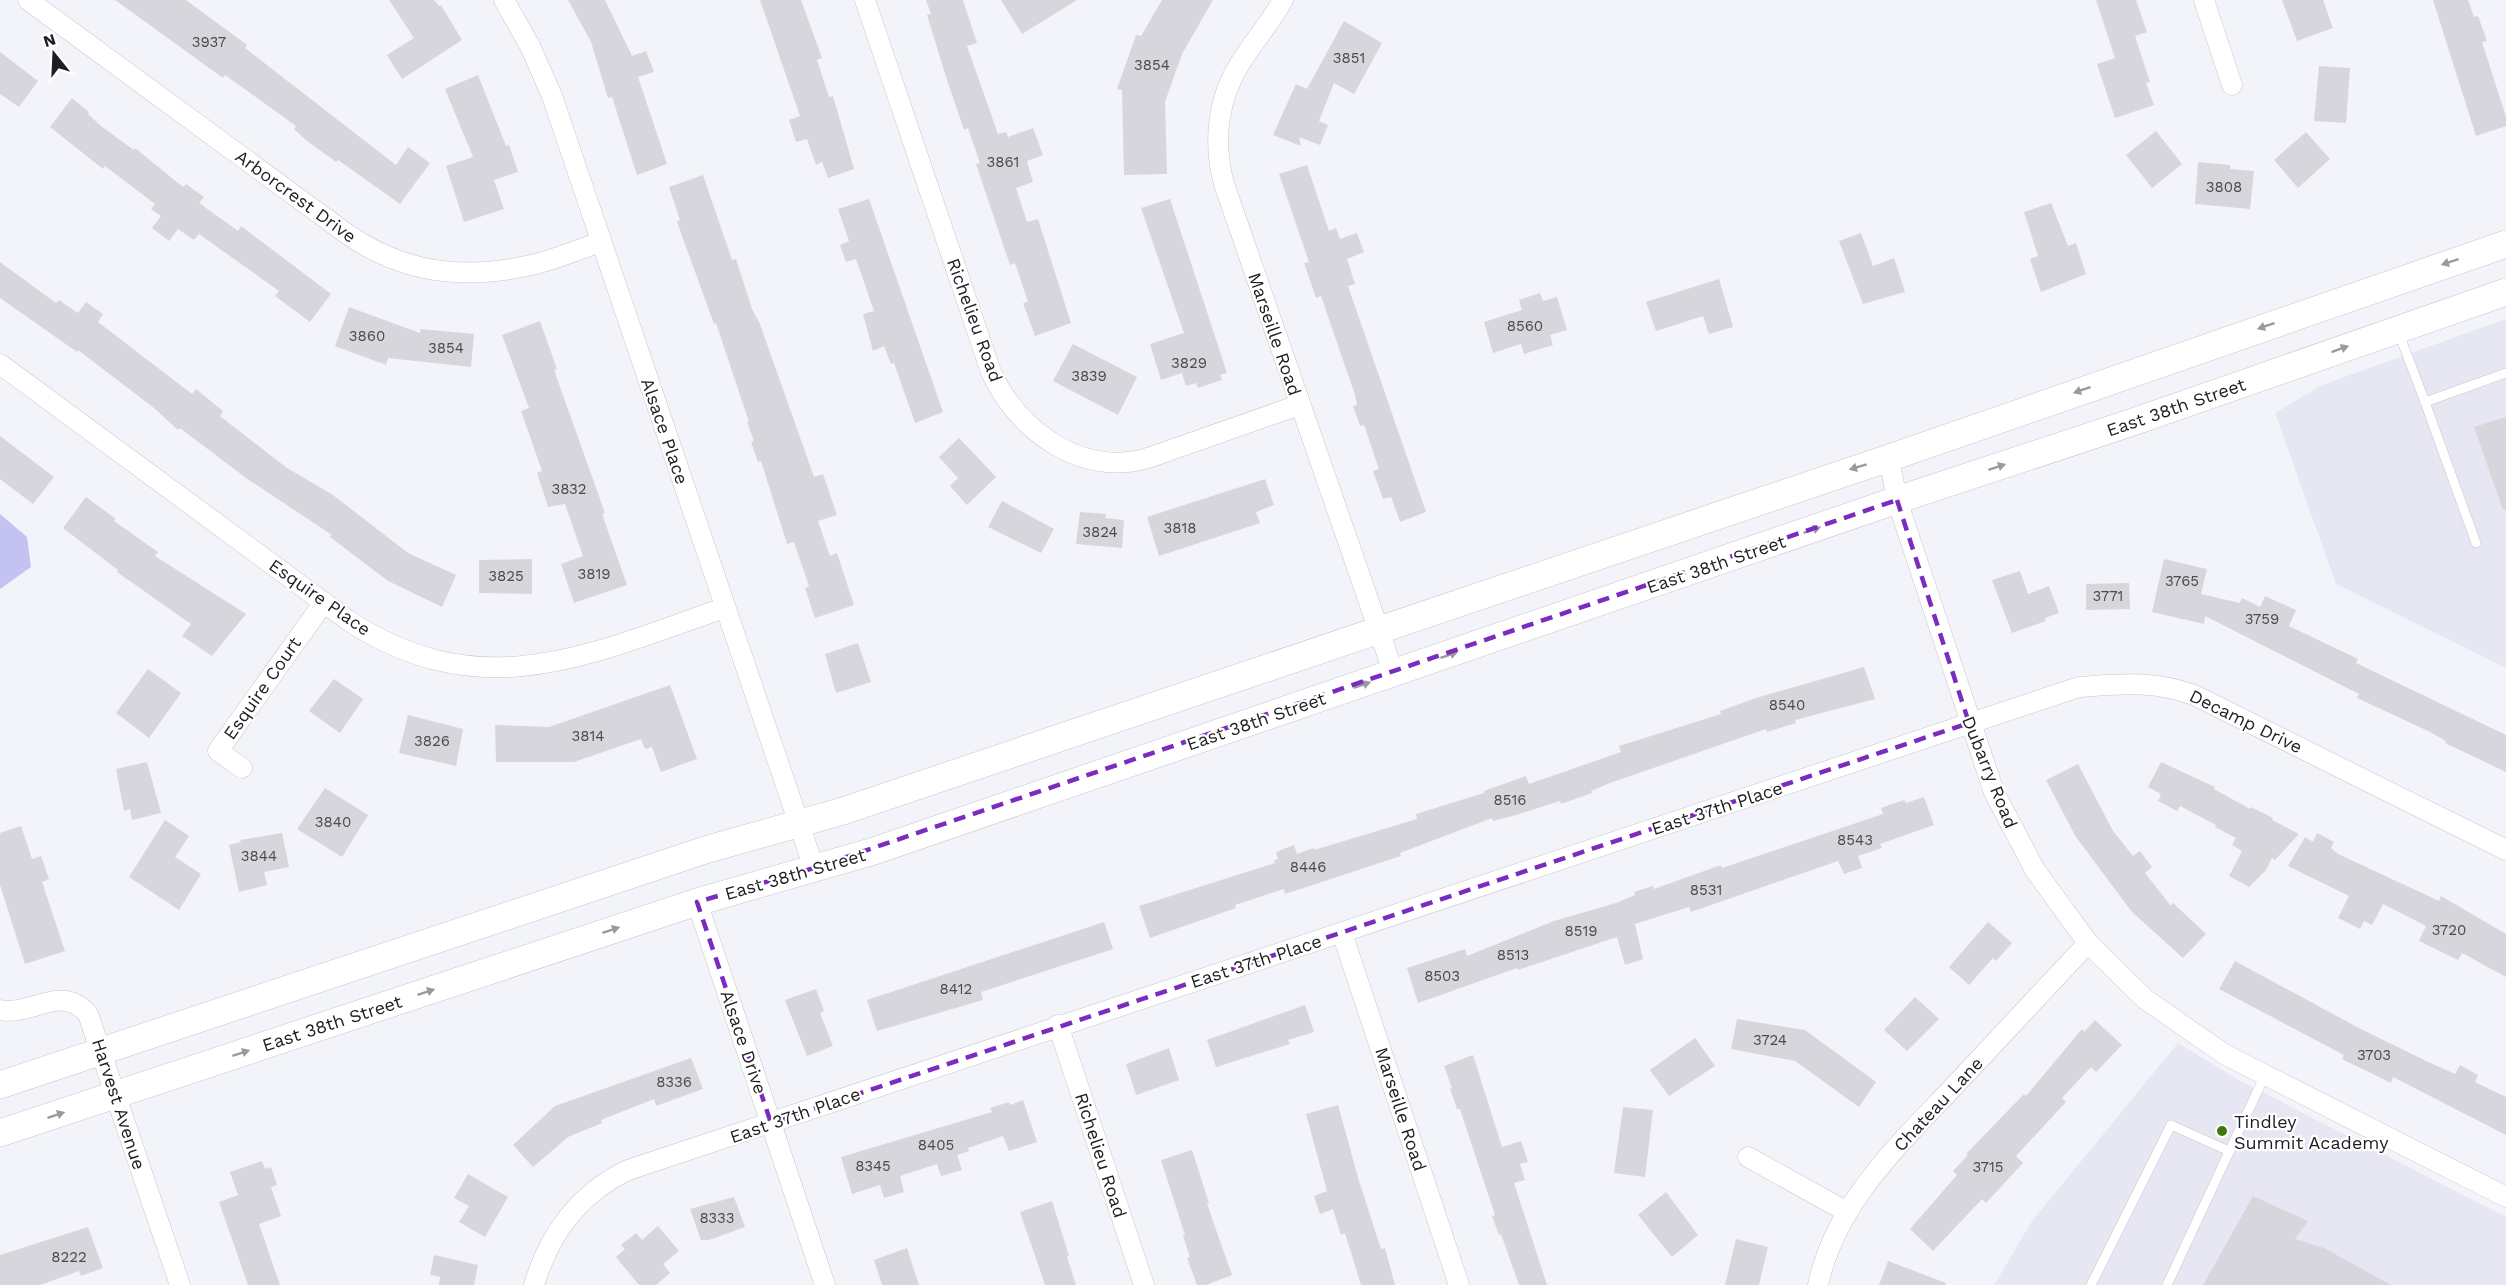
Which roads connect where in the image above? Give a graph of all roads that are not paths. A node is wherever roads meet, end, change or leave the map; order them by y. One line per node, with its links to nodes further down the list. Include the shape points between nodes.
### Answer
1 (28, 0): 7 (street, Arborcrest Drive, via 346,234 387,258 455,274 500,271 532,265)
2 (504, 0): 7 (street, Alsace Place, via 548,86)
3 (865, 0): 14 (street, Richelieu Road, via 991,372 1004,397 1027,426 1053,444 1084,457 1130,462)
4 (1283, 0): 14 (street, Marseille Road, via 1231,81 1220,115 1218,149 1224,184)
5 (2204, 0): 6 (street)
6 (2232, 84)
7 (601, 242): 19 (street, Alsace Place)
8 (2506, 244): 15 (main road, one-way to 15)
9 (2506, 292): 10 (main road, East 38th Street)
10 (2397, 329): 13 (lane); 16 (main road, East 38th Street, one-way to 10)
11 (0, 364): 18 (street, Esquire Place)
12 (2506, 373): 13 (lane)
13 (2425, 402): 17 (lane)
14 (1299, 405): 20 (street, Marseille Road)
15 (1889, 458): 16 (street, Dubarry Road); 20 (main road, one-way to 20)
16 (1897, 500): 21 (main road, East 38th Street, one-way to 16); 22 (street, Dubarry Road)
17 (2476, 543)
18 (324, 602): 19 (street, Esquire Place, via 370,633 412,652 458,664 505,667 574,658); 23 (street, Esquire Court, via 218,751)
19 (724, 608): 24 (street, Alsace Place)
20 (1379, 631): 21 (street, Marseille Road); 24 (main road)
21 (1394, 674): 26 (main road, East 38th Street, one-way to 21)
22 (1969, 723): 25 (street, Decamp Drive, via 2079,687 2111,683 2160,685 2194,695); 28 (street, East 37th Place); 29 (street, Dubarry Road, via 1994,792 2018,841 2047,889)
23 (242, 768)
24 (798, 824): 26 (street, Alsace Place); 32 (main road, via 694,854)
25 (2506, 850)
26 (814, 868): 27 (main road, East 38th Street)
27 (697, 902): 35 (main road, East 38th Street, one-way to 27); 36 (street, Alsace Drive)
28 (1342, 933): 31 (street, East 37th Place); 46 (street, Marseille Road)
29 (2088, 943): 33 (street, Dubarry Road, via 2163,1012 2224,1054); 41 (street, Chateau Lane, via 1873,1173)
30 (0, 1010): 32 (street, Harvest Avenue, via 13,1012 55,999 70,1000 88,1014)
31 (1058, 1025): 36 (street, East 37th Place); 45 (street, Richelieu Road)
32 (101, 1052): 34 (main road); 35 (street, Harvest Avenue)
33 (2265, 1075): 38 (lane); 40 (street, Dubarry Road)
34 (0, 1085)
35 (115, 1095): 37 (main road, East 38th Street, one-way to 35); 42 (street, Harvest Avenue)
36 (771, 1123): 43 (street, East 37th Place, via 618,1175 582,1201 560,1227 548,1246); 44 (street, Alsace Drive)
37 (0, 1133)
38 (2229, 1151): 48 (lane, via 2171,1125); 49 (lane)
39 (1748, 1157): 41 (street)
40 (2506, 1197)
41 (1847, 1212): 47 (street, Chateau Lane, via 1832,1241)
42 (180, 1285)
43 (534, 1285)
44 (825, 1285)
45 (1144, 1285)
46 (1459, 1285)
47 (1818, 1285)
48 (2091, 1285)
49 (2167, 1285)

